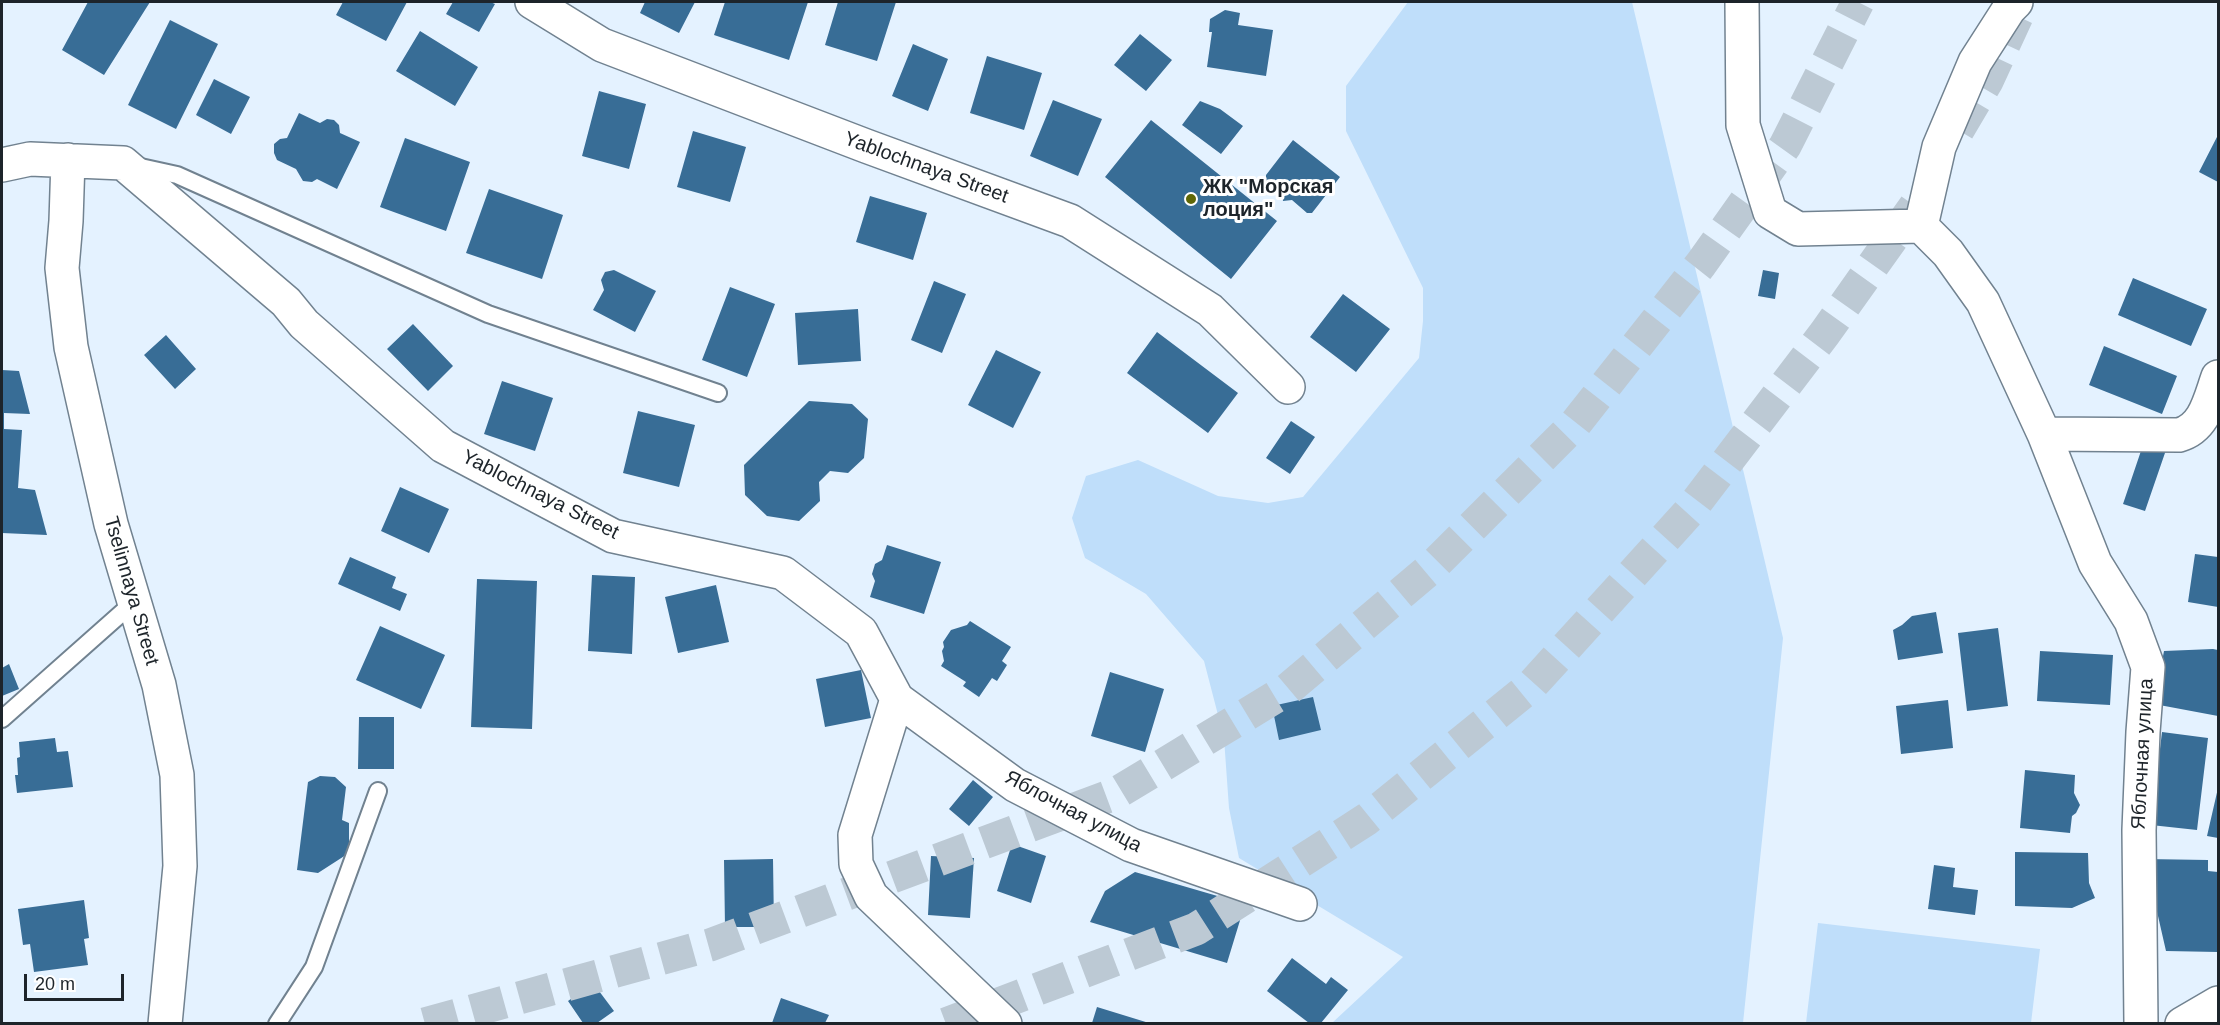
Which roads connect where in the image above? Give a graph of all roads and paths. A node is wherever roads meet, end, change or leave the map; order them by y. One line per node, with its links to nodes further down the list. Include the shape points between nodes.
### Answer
1 (532, 2): 9 (street, Yablochnaya Street, via 602,45 1070,221 1210,310)
2 (1742, 2): 7 (street, via 1743,125 1770,212 1798,229)
3 (2016, 2): 7 (street, via 1975,62 1943,137)
4 (68, 160): 5 (street); 6 (street, via 30,159); 12 (street, Tselinnaya Street, via 62,268 71,347 111,524)
5 (123, 163): 10 (lane, via 177,175 488,314); 13 (street, Yablochnaya Street, via 286,302 304,324 443,446 614,536 783,573 861,632)
6 (2, 165)
7 (1921, 226): 11 (street, Яблочная улица, via 1948,253 1983,302)
8 (2218, 377): 11 (street, via 2199,423 2190,432)
9 (1288, 387)
10 (718, 393)
11 (2044, 434): 21 (street, Яблочная улица, via 2095,563 2131,621 2148,667 2139,830)
12 (134, 602): 14 (lane); 18 (street, Tselinnaya Street, via 159,685 177,776 180,866)
13 (897, 699): 16 (street, Яблочная улица, via 1015,784 1131,845); 20 (street, via 855,835 856,864 871,896)
14 (2, 720)
15 (378, 791): 19 (lane, via 314,967)
16 (1300, 904)
17 (2218, 1003): 22 (street)
18 (165, 1023)
19 (277, 1023)
20 (1005, 1023)
21 (2141, 1023)
22 (2182, 1023)

